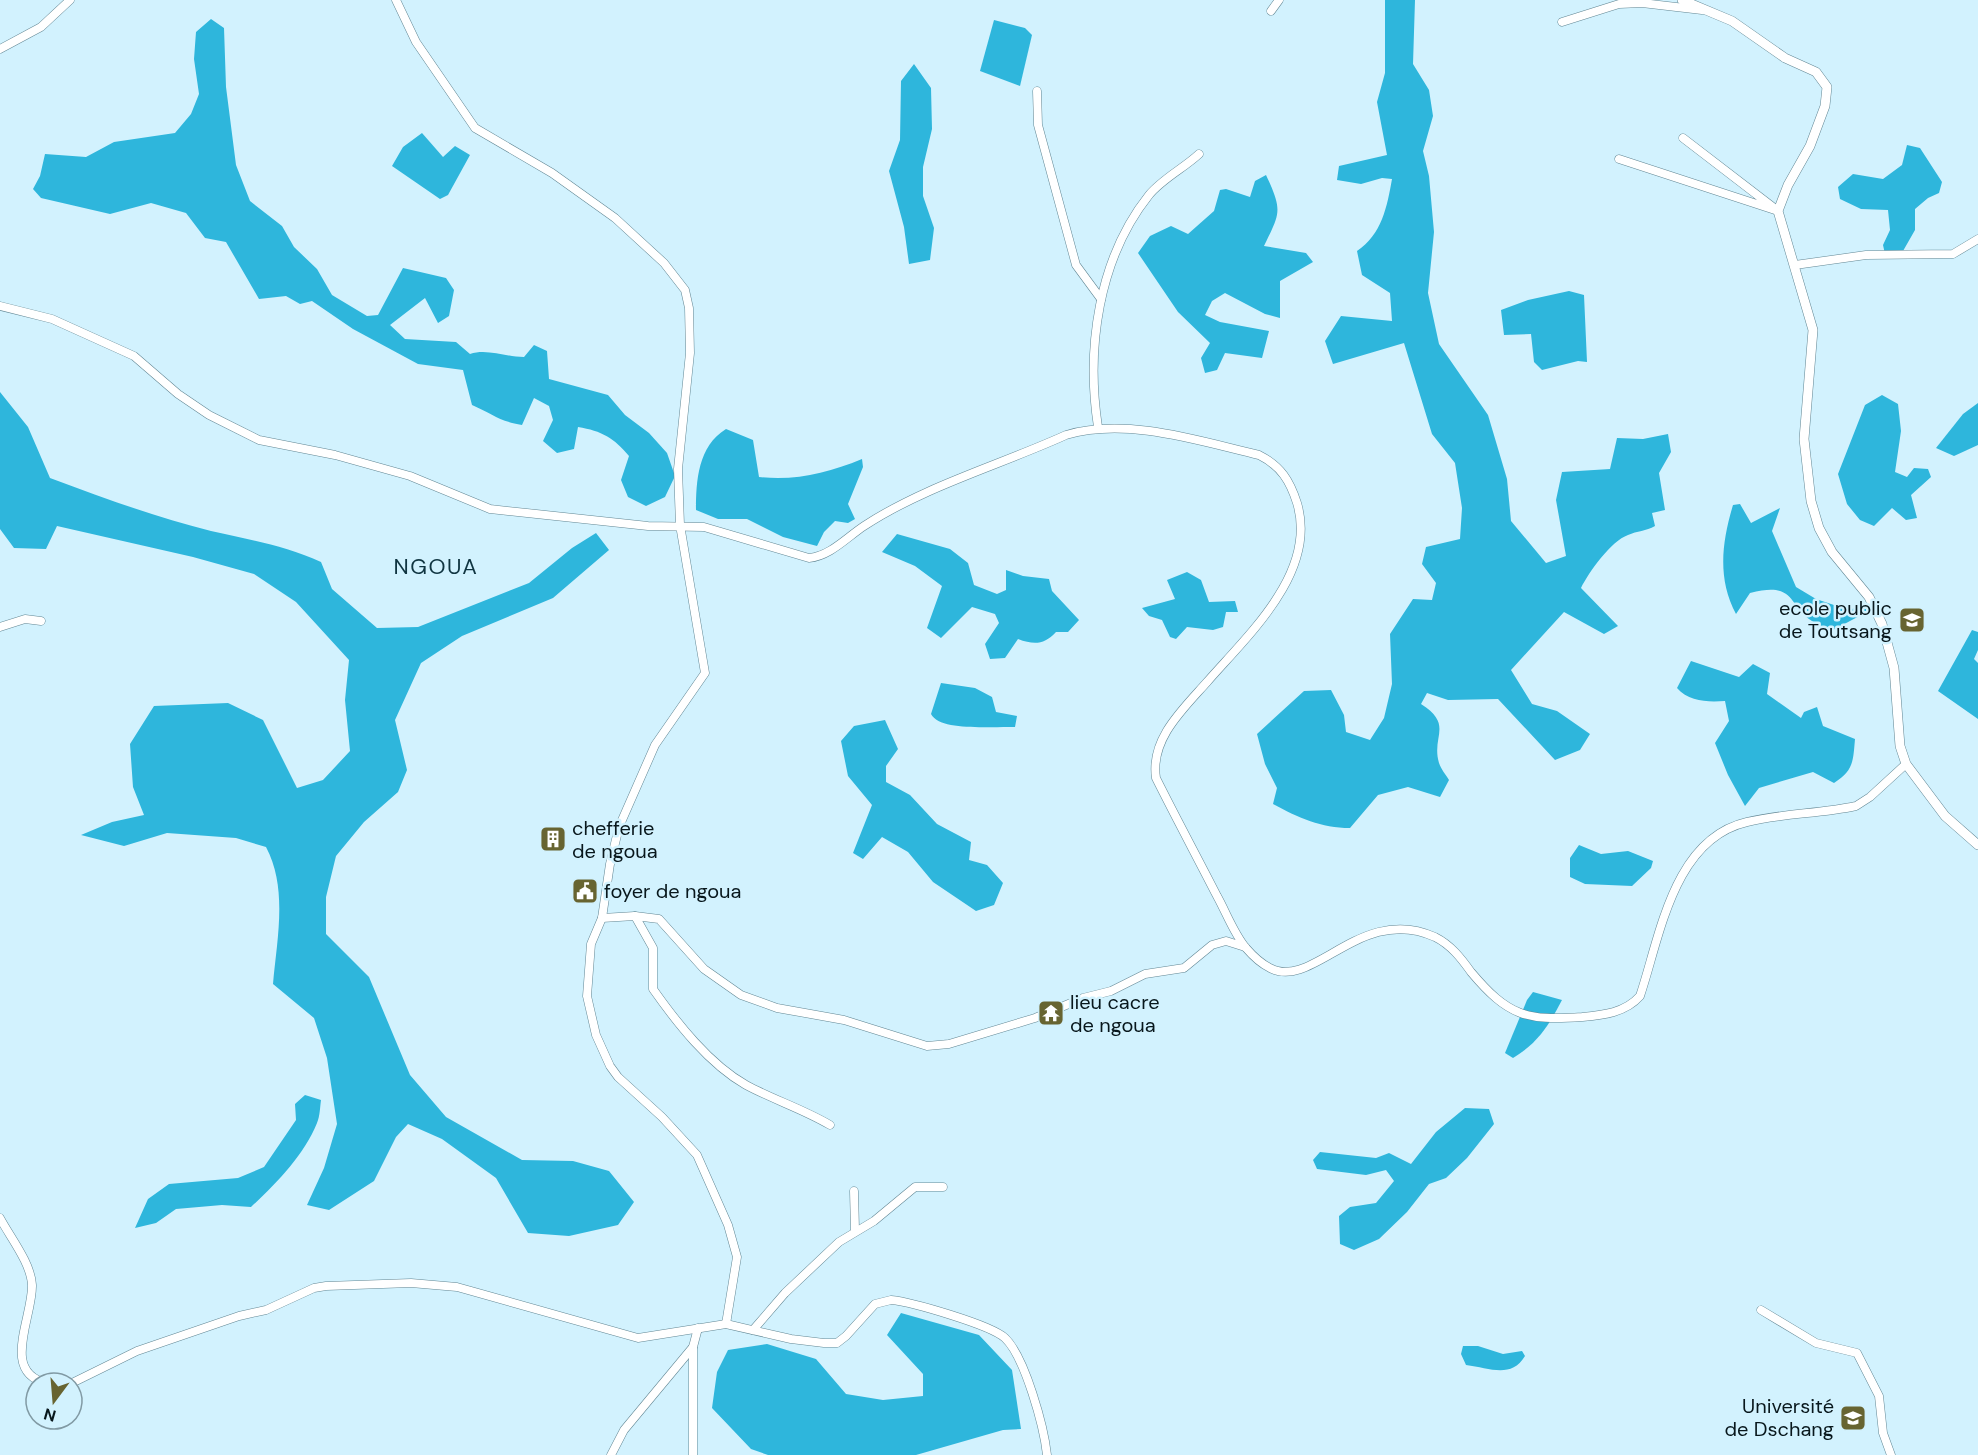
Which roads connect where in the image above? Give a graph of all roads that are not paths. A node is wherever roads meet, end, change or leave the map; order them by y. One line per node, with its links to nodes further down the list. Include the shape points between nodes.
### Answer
1 (70, 0): 8 (street, via 41,27)
2 (396, 0): 19 (street, via 416,42 476,128 552,173 615,218 664,263 685,290 690,353 678,469)
3 (1279, 0): 6 (street)
4 (1682, 0): 5 (street)
5 (1709, 10): 7 (street, via 1642,3 1599,9); 13 (street, via 1785,58 1816,72 1827,87 1825,106 1810,146)
6 (1271, 11)
7 (1562, 22)
8 (0, 49)
9 (1037, 92): 16 (street, via 1038,124 1077,265)
10 (1683, 138): 13 (street)
11 (1199, 154): 16 (street, via 1151,193 1120,246)
12 (1619, 159): 13 (street)
13 (1778, 211): 15 (street)
14 (1978, 239): 15 (street, via 1953,254 1866,255)
15 (1795, 265): 22 (street, via 1813,330 1804,439 1811,501 1832,552 1869,597 1882,624 1894,668 1900,746)
16 (1101, 299): 18 (street, via 1092,380)
17 (0, 306): 19 (street, via 52,319 134,356 209,415 259,440 335,454 410,476 490,509 648,526)
18 (1098, 427): 19 (street, via 1066,435 927,493 866,525 818,557 794,554 704,527); 26 (street, via 1170,436 1259,455 1274,462 1285,475 1299,509 1299,546 1284,586 1182,707 1160,745 1154,765 1156,778)
19 (680, 525): 25 (street, via 705,673 655,745 634,790 612,855)
20 (41, 621): 21 (street, via 25,618)
21 (0, 627)
22 (1906, 764): 23 (street, via 1945,816); 26 (street, via 1856,806 1748,821 1719,833 1681,879 1664,917 1640,996 1631,1006 1618,1011 1565,1018 1529,1017 1504,1005 1447,945 1435,937 1401,929 1383,929 1366,935 1286,974 1270,969)
23 (1978, 845)
24 (635, 916): 25 (street); 26 (street, via 659,919 704,969 741,995 777,1008 844,1020 927,1046 949,1044 1035,1018 1111,991 1145,974 1184,968 1212,945 1226,941); 27 (street, via 653,948 653,989 715,1061 745,1084)
25 (602, 918): 33 (street, via 588,958 591,1018 603,1052 618,1077 689,1144 708,1178 737,1257)
26 (1245, 947)
27 (830, 1125)
28 (943, 1187): 31 (street, via 915,1186 874,1221)
29 (854, 1191): 31 (street)
30 (0, 1218): 37 (street, via 32,1283 16,1354)
31 (855, 1230): 35 (street, via 811,1267)
32 (1761, 1310): 42 (street, via 1816,1343 1857,1353 1879,1396 1883,1433)
33 (726, 1324): 34 (street); 35 (street)
34 (698, 1328): 36 (street); 38 (street, via 638,1338 457,1287 419,1283 326,1286 266,1310 137,1351)
35 (753, 1330): 41 (street, via 791,1339 837,1343 875,1304 891,1300 989,1329 1006,1339 1022,1369 1039,1416)
36 (693, 1347): 39 (street, via 624,1430); 40 (street)
37 (25, 1371)
38 (84, 1377)
39 (611, 1455)
40 (693, 1455)
41 (1047, 1455)
42 (1891, 1455)

